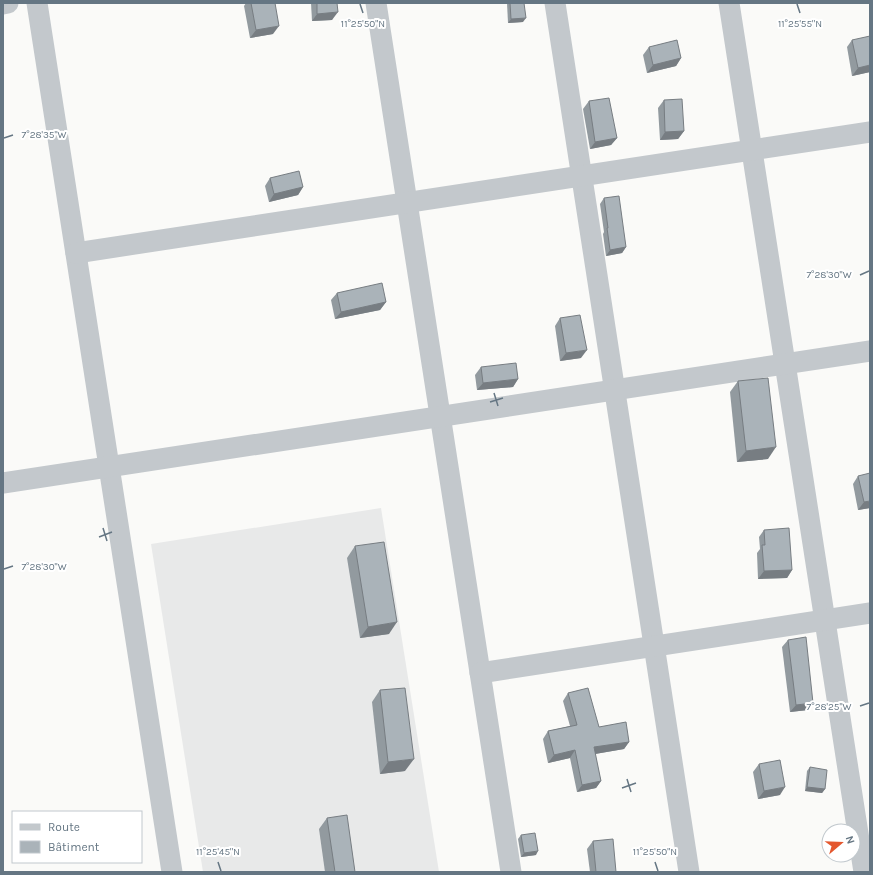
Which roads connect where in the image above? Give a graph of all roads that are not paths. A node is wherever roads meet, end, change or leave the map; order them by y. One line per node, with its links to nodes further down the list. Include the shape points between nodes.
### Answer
1 (8, 3): 6 (street)
2 (37, 3): 11 (street)
3 (376, 3): 10 (street)
4 (555, 3): 9 (street)
5 (729, 3): 8 (street)
6 (3, 4)
7 (870, 132): 8 (street)
8 (752, 150): 9 (street); 13 (street)
9 (582, 176): 10 (street); 14 (street)
10 (407, 203): 11 (street); 15 (street)
11 (76, 254): 16 (street)
12 (870, 351): 13 (street)
13 (785, 364): 14 (street); 19 (street)
14 (615, 390): 15 (street); 20 (street)
15 (440, 417): 16 (street); 21 (street)
16 (109, 467): 17 (street); 22 (street)
17 (3, 483)
18 (870, 613): 19 (street)
19 (825, 620): 20 (street); 25 (street)
20 (654, 646): 21 (street); 24 (street)
21 (480, 673): 23 (street)
22 (172, 872)
23 (511, 872)
24 (689, 872)
25 (864, 872)

